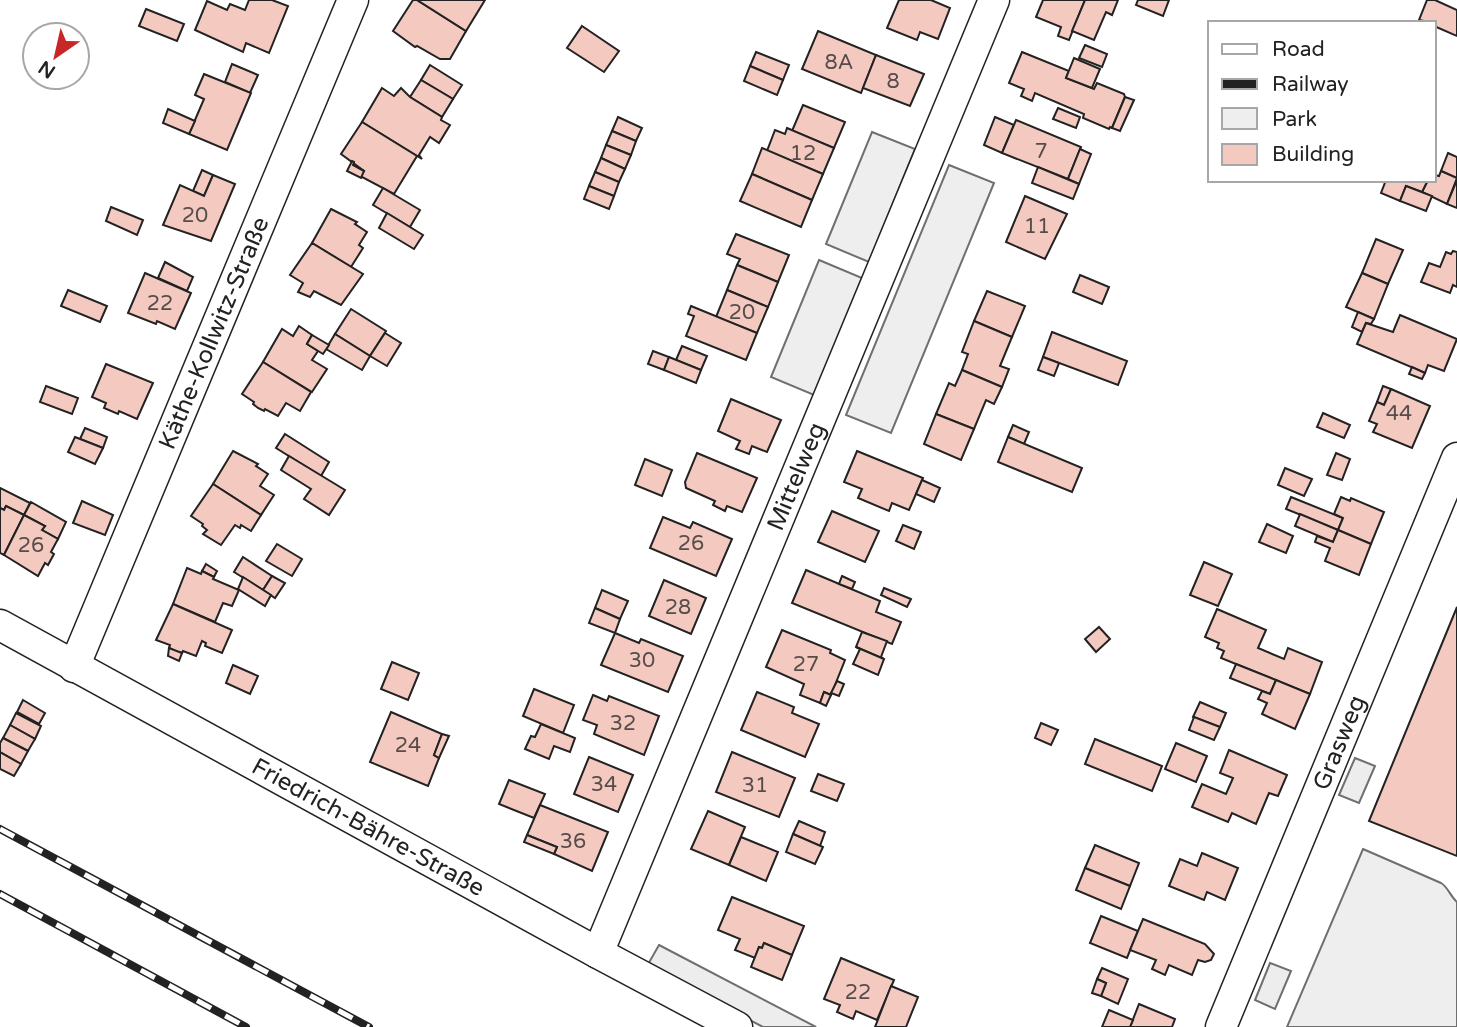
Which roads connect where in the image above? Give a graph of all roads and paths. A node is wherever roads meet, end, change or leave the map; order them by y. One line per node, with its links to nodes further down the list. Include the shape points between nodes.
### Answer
1 (353, 0): 5 (street, Käthe-Kollwitz-Straße)
2 (994, 0): 6 (street, Mittelweg)
3 (1457, 458): 8 (street, Grasweg)
4 (0, 625): 5 (street, Friedrich-Bähre-Straße)
5 (74, 667): 6 (street, Friedrich-Bähre-Straße)
6 (598, 953): 7 (street, Friedrich-Bähre-Straße)
7 (737, 1027)
8 (1221, 1027)

